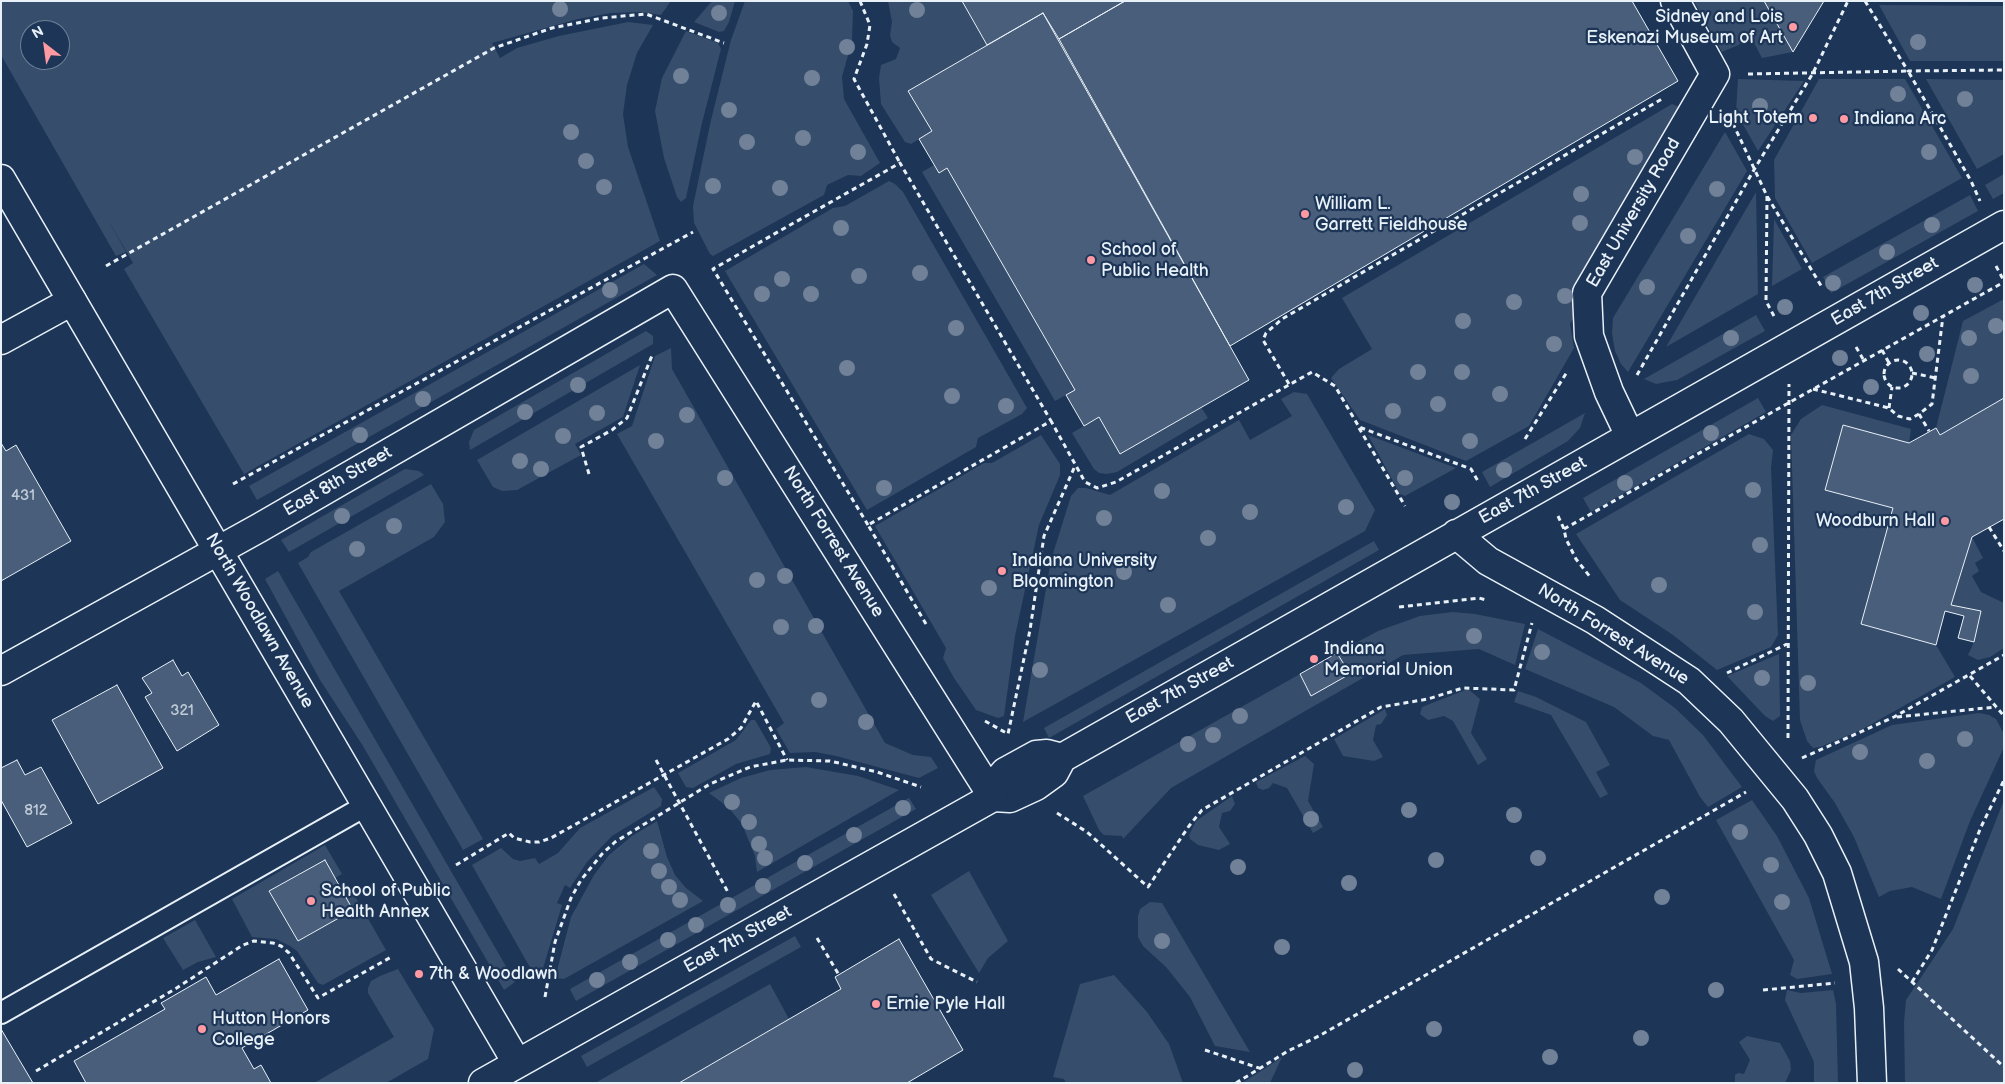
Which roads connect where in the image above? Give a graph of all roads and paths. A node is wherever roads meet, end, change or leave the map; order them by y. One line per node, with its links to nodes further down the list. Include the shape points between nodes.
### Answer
1 (860, 1): 11 (path, via 870,25 867,44 854,79)
2 (1675, 1): 9 (street)
3 (1848, 1): 8 (path)
4 (1865, 1): 7 (path)
5 (724, 43): 17 (path, via 646,14 602,18 552,28 494,48)
6 (2004, 70): 7 (path)
7 (1908, 71): 8 (path); 15 (path, via 1978,196)
8 (1813, 72): 9 (path); 12 (path)
9 (1715, 74): 12 (path, via 1724,104); 24 (street, East University Road, via 1587,293)
10 (1665, 97): 33 (path, via 1282,319 1263,340)
11 (900, 163): 39 (path); 50 (path, via 713,269)
12 (1755, 168): 14 (path); 31 (path)
13 (1, 179): 20 (street, North Woodlawn Avenue)
14 (1767, 196): 21 (path); 23 (path)
15 (1993, 231): 18 (path); 23 (street, East 7th Street)
16 (694, 232): 47 (path)
17 (106, 266)
18 (2004, 282): 22 (path)
19 (672, 289): 54 (street, East 8th Street); 75 (street, North Forrest Avenue)
20 (72, 301): 25 (street); 54 (street, North Woodlawn Avenue)
21 (1766, 301)
22 (1943, 315): 26 (path); 32 (path)
23 (1840, 318): 28 (path); 42 (street, East 7th Street)
24 (1589, 336): 42 (street, East University Road, via 1609,392); 43 (path)
25 (1, 340)
26 (1882, 350): 28 (path); 29 (path)
27 (653, 353): 46 (path, via 628,418 581,447)
28 (1864, 359): 35 (path)
29 (1889, 363): 30 (path, via 1902,360 1909,365); 34 (path, via 1884,376)
30 (1912, 374): 32 (path); 34 (path, via 1906,385)
31 (1637, 376)
32 (1936, 378): 38 (path, via 1932,404)
33 (1289, 384): 40 (path, via 1312,372 1335,386); 44 (path, via 1116,482 1097,488 1085,482)
34 (1892, 387): 37 (path)
35 (1813, 389): 36 (path); 37 (path)
36 (1789, 403): 52 (path); 59 (path)
37 (1889, 408): 38 (path, via 1898,416 1910,419)
38 (1919, 414): 41 (path)
39 (1051, 421): 44 (path); 49 (path)
40 (1359, 427): 45 (path); 48 (path)
41 (1929, 432)
42 (1630, 436): 53 (street, East 7th Street)
43 (1525, 439)
44 (1075, 466): 67 (path, via 1044,536 1030,630)
45 (1471, 469)
46 (589, 474)
47 (233, 484)
48 (1405, 506)
49 (873, 523)
50 (868, 525)
51 (1989, 527): 55 (path)
52 (1564, 529)
53 (1456, 534): 71 (street, North Forrest Avenue, via 1488,560 1595,620 1689,681 1731,721); 75 (street, East 7th Street, via 1062,758 1054,773 1036,786 1010,798)
54 (218, 550): 61 (street, East 8th Street); 77 (street, North Woodlawn Avenue)
55 (2004, 552)
56 (1488, 600): 57 (path, via 1479,598 1400,607)
57 (1392, 611)
58 (1534, 615): 78 (path, via 1514,690 1463,688 1428,699 1381,707 1202,810 1148,887 1087,832)
59 (1787, 644): 63 (path); 68 (path)
60 (2004, 655): 62 (path)
61 (1, 671)
62 (1970, 676): 64 (path); 66 (path)
63 (1718, 677)
64 (1996, 707): 65 (path); 66 (path)
65 (2004, 716)
66 (1894, 717): 71 (path, via 1796,760)
67 (1008, 734)
68 (1788, 740)
69 (656, 760): 72 (path)
70 (787, 760): 72 (path, via 756,702 735,734); 74 (path, via 830,762 877,772); 76 (path, via 750,767)
71 (1776, 774): 94 (path); 99 (street, North Forrest Avenue, via 1818,835 1837,873 1851,918 1864,962)
72 (664, 776): 76 (path); 79 (path, via 551,838 530,842 514,838 509,833)
73 (2004, 780): 88 (path, via 1980,828 1932,950)
74 (921, 787)
75 (993, 797): 93 (street, East 7th Street)
76 (679, 802): 80 (path); 90 (path, via 615,842 581,880 555,942)
77 (367, 805): 91 (lane); 93 (street, North Woodlawn Avenue)
78 (1056, 812)
79 (456, 865)
80 (729, 894)
81 (894, 894): 86 (path, via 931,958)
82 (818, 938): 85 (path)
83 (393, 956): 96 (path, via 318,998 289,953 273,943 254,941)
84 (1893, 965): 88 (path)
85 (839, 975)
86 (977, 982)
87 (1840, 982): 89 (path)
88 (1912, 982): 95 (path)
89 (1763, 990)
90 (545, 998)
91 (1, 1013)
92 (1205, 1050): 94 (path)
93 (517, 1063): 97 (street, East 7th Street)
94 (1259, 1068): 98 (path)
95 (2004, 1068)
96 (36, 1071)
97 (482, 1083)
98 (1236, 1083)
99 (1872, 1083)

